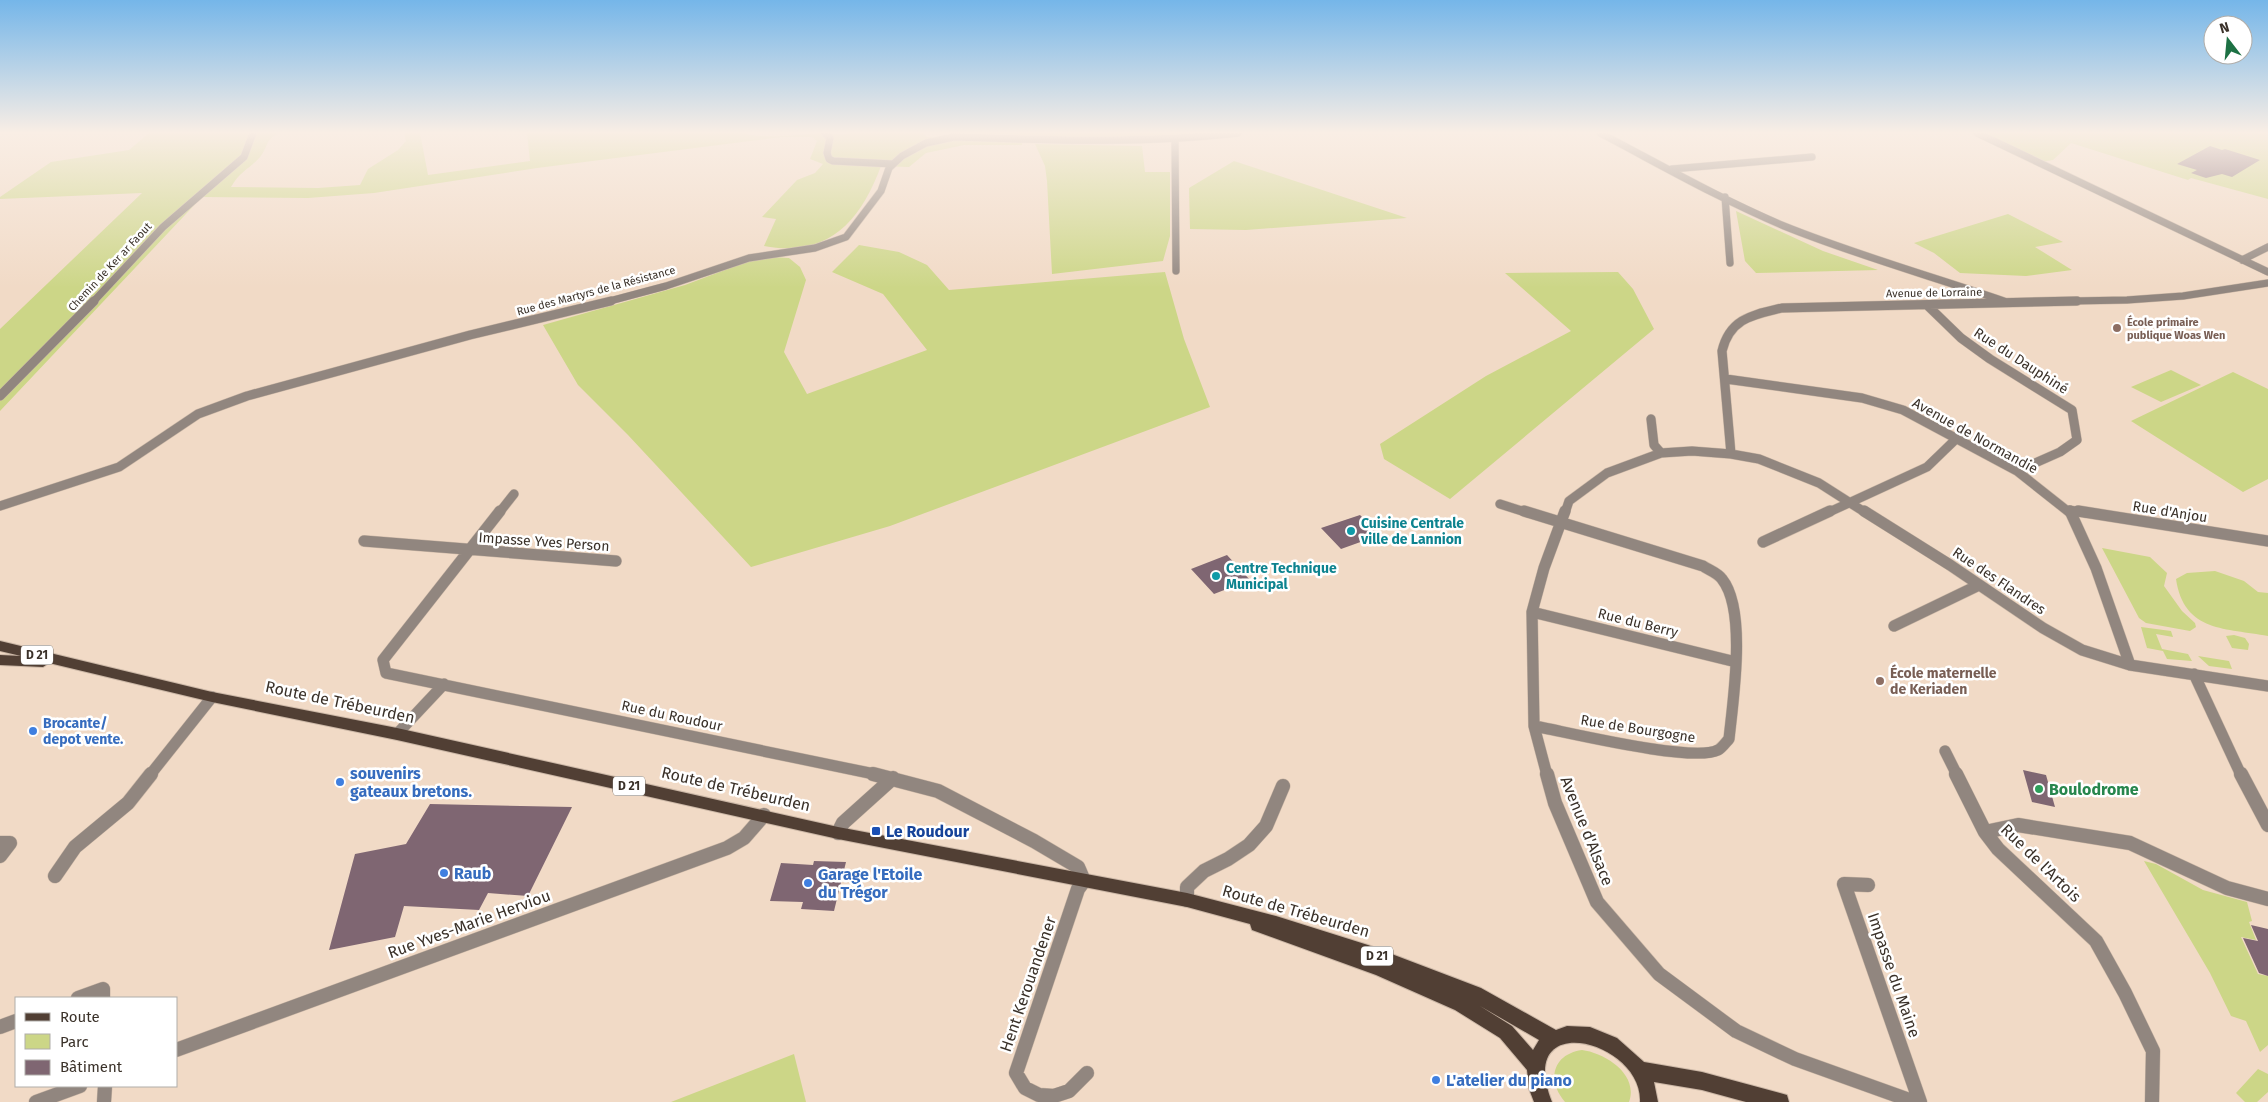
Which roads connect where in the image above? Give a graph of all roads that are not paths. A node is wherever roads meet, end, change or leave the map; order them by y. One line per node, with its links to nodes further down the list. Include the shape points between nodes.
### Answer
1 (212, 184): 18 (street, Chemin de Ker ar Faout, via 163,227)
2 (883, 184): 27 (street, Rue des Martyrs de la Résistance, via 856,226 846,237 833,243 750,258 666,286 247,396 198,414 119,468)
3 (1175, 184): 10 (street)
4 (1698, 184): 6 (street)
5 (2084, 184): 8 (street)
6 (1725, 198): 9 (street); 13 (street, via 1840,247)
7 (2268, 247): 8 (street)
8 (2242, 260): 11 (street)
9 (1730, 263)
10 (1176, 271)
11 (2268, 272)
12 (2268, 283): 14 (street, Avenue de Lorraine, via 2164,298)
13 (1968, 289): 14 (street); 15 (street)
14 (2010, 303): 15 (street, Avenue de Lorraine)
15 (1980, 304): 16 (street, Avenue de Lorraine)
16 (1928, 306): 17 (street, Avenue de Lorraine, via 1811,307 1751,315 1725,338 1722,351); 23 (street, Rue du Dauphiné, via 1990,360 2072,410 2077,440 2060,452)
17 (1726, 380): 20 (street, Avenue de Normandie, via 1862,398 1903,410); 22 (street, Avenue de Lorraine)
18 (0, 396)
19 (1651, 419): 21 (street, via 1654,444)
20 (1956, 438): 23 (street, Avenue de Normandie); 25 (street, via 1928,467)
21 (1660, 453): 22 (street, Avenue d'Alsace); 29 (street, Avenue d'Alsace, via 1608,473 1569,501)
22 (1731, 454): 25 (street, Rue des Flandres, via 1759,459 1788,470)
23 (2016, 471): 28 (street, Avenue de Normandie)
24 (514, 494): 33 (street, Rue du Roudour)
25 (1849, 501): 32 (street); 35 (street, Rue des Flandres)
26 (1500, 504): 29 (street, Rue de Bourgogne)
27 (0, 506)
28 (2069, 510): 30 (street, Rue d'Anjou); 42 (street, Avenue de Normandie, via 2096,568)
29 (1561, 522): 36 (street, Avenue d'Alsace); 40 (street, Rue de Bourgogne, via 1703,566 1722,578 1730,595 1737,632)
30 (2268, 540)
31 (364, 541): 33 (street, Impasse Yves Person)
32 (1763, 542)
33 (469, 551): 34 (street, Impasse Yves Person); 44 (street, Rue du Roudour, via 383,660 386,673)
34 (616, 561)
35 (1979, 584): 37 (street); 42 (street, Rue des Flandres, via 2043,628 2082,650)
36 (1532, 612): 40 (street, Rue du Berry); 47 (street, Avenue d'Alsace)
37 (1894, 626)
38 (0, 646): 41 (main road, Route de Trébeurden / D 21)
39 (0, 660): 41 (main road, Route de Trébeurden)
40 (1736, 662): 47 (street, Rue de Bourgogne, via 1729,739 1718,750 1698,754 1662,751)
41 (73, 664): 46 (main road, Route de Trébeurden / D 21)
42 (2130, 665): 43 (street, Rue des Flandres)
43 (2194, 674): 45 (street, Rue des Flandres); 53 (street)
44 (444, 684): 48 (street); 50 (street, Rue du Roudour)
45 (2268, 686)
46 (212, 696): 48 (main road, Route de Trébeurden / D 21); 58 (street, via 128,803 75,847)
47 (1534, 726): 79 (street, Avenue d'Alsace, via 1555,803 1597,902 1659,974 1736,1031 1795,1059)
48 (397, 734): 52 (main road, Route de Trébeurden / D 21)
49 (1945, 751): 54 (street)
50 (893, 778): 55 (street, via 843,823); 59 (street, Rue du Roudour, via 938,791 1034,841 1078,867)
51 (1283, 786): 61 (street, via 1266,826 1249,845 1204,871 1187,887)
52 (764, 815): 55 (main road, Route de Trébeurden / D 21); 68 (street, Rue Yves-Marie Herviou, via 744,838 727,848)
53 (2268, 825)
54 (1985, 832): 62 (street, Rue de l'Artois, via 2018,825 2130,843 2227,888); 81 (street, Rue de l'Artois, via 1998,849 2096,941 2126,993 2153,1051)
55 (838, 833): 59 (main road, Route de Trébeurden / D 21)
56 (0, 843): 57 (street, via 10,843)
57 (0, 856)
58 (55, 876)
59 (1084, 881): 61 (main road, Route de Trébeurden / D 21); 71 (street, Hent Kerouandener, via 1078,889 1016,1073 1025,1088 1040,1095 1054,1096 1069,1091)
60 (1868, 885): 80 (street, Impasse du Maine, via 1844,884)
61 (1187, 900): 67 (main road, Route de Trébeurden / D 21, via 1362,950 1475,994); 69 (main road, Route de Trébeurden / D 21, via 1381,969 1461,1004 1506,1032)
62 (2268, 900)
63 (81, 997): 64 (street, via 103,989)
64 (104, 997)
65 (15, 1021): 66 (street)
66 (0, 1027)
67 (1555, 1039): 69 (main road, via 1540,1053); 70 (main road, via 1582,1034 1602,1040 1620,1050)
68 (178, 1049)
69 (1535, 1066): 74 (main road)
70 (1640, 1070): 77 (main road, via 1647,1085); 78 (main road, via 1702,1081)
71 (1087, 1073)
72 (77, 1087): 75 (street)
73 (105, 1087): 76 (street)
74 (1540, 1100)
75 (36, 1102)
76 (104, 1102)
77 (1649, 1102)
78 (1780, 1102)
79 (1915, 1102)
80 (1920, 1102)
81 (2152, 1102)

